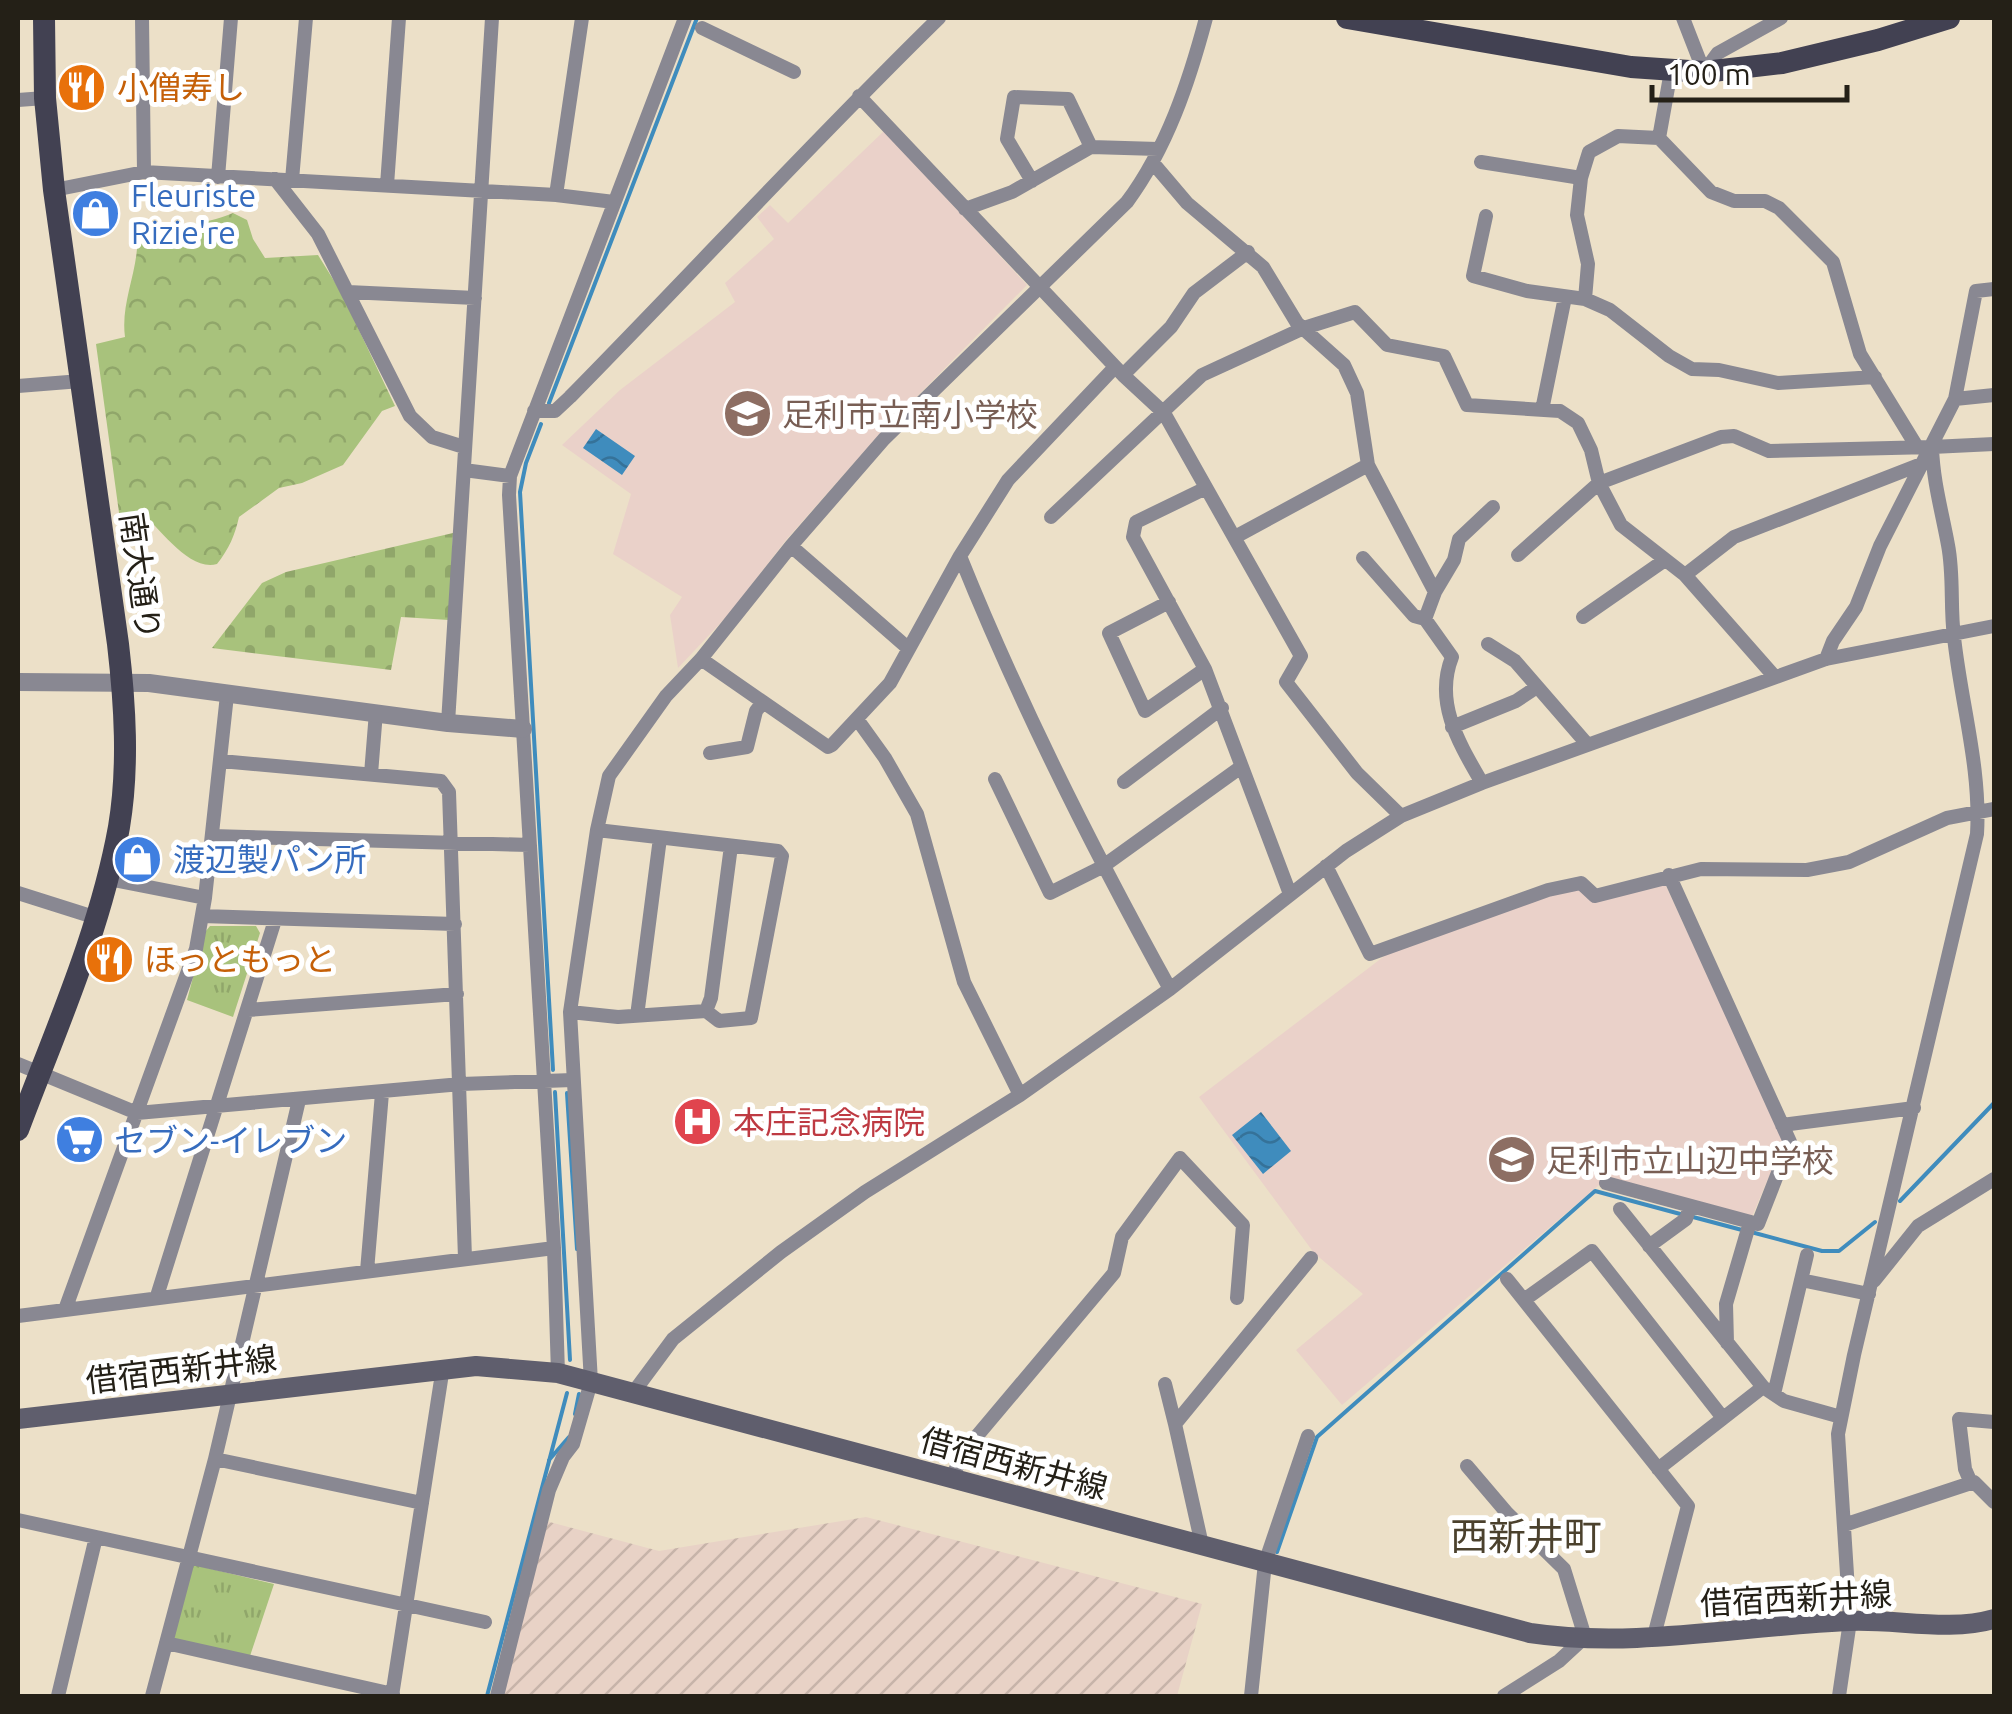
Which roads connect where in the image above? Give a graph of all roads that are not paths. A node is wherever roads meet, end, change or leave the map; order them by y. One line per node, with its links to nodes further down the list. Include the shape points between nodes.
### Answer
1 (44, 18): 20 (main road, 南大通り)
2 (142, 18): 26 (street)
3 (231, 18): 27 (street)
4 (306, 18): 30 (street)
5 (398, 18): 32 (street)
6 (492, 18): 34 (street)
7 (582, 18): 35 (street)
8 (684, 18): 36 (street)
9 (938, 18): 19 (street)
10 (1206, 18): 24 (street, via 1190,79)
11 (1347, 18): 16 (main road)
12 (1683, 18): 18 (street)
13 (1781, 18): 18 (street, via 1718,53)
14 (1948, 18): 18 (main road, via 1782,64)
15 (702, 28): 17 (street)
16 (1670, 71): 18 (main road); 22 (street)
17 (794, 72)
18 (1704, 72)
19 (859, 96): 37 (street); 54 (street, via 570,397 555,410)
20 (45, 98): 21 (street); 33 (main road, 南大通り)
21 (18, 100)
22 (1660, 138): 28 (street, via 1609,140 1589,152); 48 (street, via 1711,192 1734,201 1766,200 1834,262 1860,354)
23 (1091, 147): 24 (street); 31 (street); 31 (street, via 1068,99 1014,97 1007,139)
24 (1155, 156): 39 (street, via 1187,204); 40 (street, via 1127,202)
25 (1481, 162): 28 (street)
26 (144, 172): 27 (street); 33 (street)
27 (218, 177): 29 (street)
28 (1581, 178): 45 (street)
29 (275, 179): 30 (street); 42 (street, via 318,234)
30 (292, 180): 32 (street)
31 (1032, 181): 37 (street)
32 (387, 185): 34 (street)
33 (54, 190): 49 (main road, 南大通り)
34 (482, 191): 35 (street); 44 (street)
35 (556, 194): 36 (street)
36 (614, 202): 54 (street)
37 (965, 209): 40 (street)
38 (1486, 216): 43 (street, via 1473,276)
39 (1248, 252): 46 (street); 47 (street, via 1194,293 1171,327)
40 (1038, 286): 47 (street); 68 (street, via 884,439)
41 (1994, 289): 52 (street, via 1976,291)
42 (348, 292): 44 (street); 57 (street, via 410,416 432,438)
43 (1565, 297): 45 (street); 53 (street)
44 (475, 298): 57 (street)
45 (1584, 300): 48 (street, via 1610,310 1692,369 1778,383)
46 (1304, 328): 53 (street, via 1354,312 1387,345 1444,356 1467,405); 55 (street, via 1202,375); 60 (street, via 1351,379)
47 (1119, 371): 55 (street); 70 (street, via 1008,480)
48 (1875, 377): 58 (street)
49 (81, 380): 50 (street); 87 (main road, 南大通り)
50 (18, 386)
51 (1994, 395): 52 (street)
52 (1955, 399): 58 (street)
53 (1542, 410): 63 (street, via 1560,411 1578,423)
54 (534, 411): 62 (street)
55 (1164, 412): 64 (street); 66 (street)
56 (1994, 444): 58 (street)
57 (464, 447): 61 (street)
58 (1925, 447): 59 (street); 63 (street, via 1769,450 1721,437); 79 (street, via 1948,545)
59 (1924, 463): 73 (street, via 1734,537); 83 (street)
60 (1368, 465): 67 (street); 74 (street)
61 (464, 470): 62 (street); 94 (street)
62 (510, 476): 96 (street)
63 (1600, 484): 69 (street); 72 (street, via 1621,525)
64 (1206, 488): 67 (street); 75 (street, via 1133,526)
65 (1493, 507): 74 (street, via 1459,539)
66 (1051, 516)
67 (1236, 537): 107 (street, via 1302,656 1286,682)
68 (791, 546): 81 (street); 82 (street)
69 (1518, 555)
70 (960, 556): 81 (street); 115 (street)
71 (1363, 558): 77 (street, via 1414,616)
72 (1666, 560): 73 (street); 76 (street)
73 (1685, 574): 85 (street)
74 (1435, 592): 77 (street)
75 (1169, 602): 84 (street); 84 (street, via 1109,633 1145,711)
76 (1583, 617)
77 (1425, 619): 95 (street, via 1452,657 1444,686)
78 (1994, 626): 79 (street)
79 (1953, 633): 83 (street); 106 (street)
80 (1488, 644): 88 (street)
81 (909, 649): 93 (street)
82 (701, 659): 90 (street); 108 (street, via 617,762)
83 (1826, 659): 85 (street)
84 (1205, 668): 91 (street)
85 (1774, 676): 97 (street)
86 (18, 682): 87 (street)
87 (122, 682): 89 (street); 117 (main road, 南大通り, via 120,823)
88 (1538, 687): 95 (street); 97 (street)
89 (227, 695): 92 (street); 99 (street)
90 (763, 702): 93 (street, via 828,747); 98 (street, via 747,748)
91 (1222, 708): 100 (street); 103 (street)
92 (376, 712): 94 (street); 101 (street)
93 (858, 719): 136 (street, via 918,814 964,982)
94 (448, 722): 96 (street)
95 (1452, 727): 104 (street)
96 (523, 729): 112 (street)
97 (1587, 744): 104 (street)
98 (710, 752)
99 (221, 761): 101 (street); 109 (street)
100 (1241, 766): 115 (street); 119 (street)
101 (371, 774): 111 (street, via 446,785)
102 (995, 779): 115 (street, via 1050,893)
103 (1124, 782)
104 (1482, 783): 107 (street)
105 (1994, 808): 106 (street)
106 (1978, 812): 116 (street, via 1948,818 1849,862); 139 (street)
107 (1401, 816): 114 (street)
108 (597, 830): 110 (street); 129 (street)
109 (212, 836): 111 (street); 120 (street)
110 (660, 838): 113 (street); 130 (street)
111 (452, 844): 112 (street); 124 (street)
112 (530, 845): 133 (street)
113 (732, 846): 128 (street); 128 (street, via 782,856 754,1014 719,1021)
114 (1326, 866): 116 (street, via 1370,954 1548,890 1581,884 1595,896); 119 (street)
115 (1102, 867): 125 (street)
116 (1669, 875): 141 (street)
117 (108, 879): 120 (street); 122 (main road, 南大通り)
118 (18, 893): 122 (street)
119 (1290, 894): 125 (street)
120 (205, 898): 121 (street)
121 (202, 916): 123 (street); 140 (street)
122 (97, 918): 131 (main road, 南大通り)
123 (275, 920): 124 (street); 127 (street)
124 (455, 924): 126 (street)
125 (1170, 989): 136 (street)
126 (457, 994): 127 (street); 134 (street)
127 (248, 1010): 138 (street)
128 (706, 1010): 130 (street)
129 (570, 1012): 130 (street); 132 (street)
130 (638, 1016)
131 (28, 1069): 140 (street); 142 (main road, 南大通り)
132 (574, 1080): 133 (street); 166 (street)
133 (544, 1081): 134 (street); 149 (street)
134 (461, 1084): 135 (street); 151 (street)
135 (382, 1093): 137 (street); 153 (street)
136 (1020, 1094): 169 (street, via 781,1252 673,1339)
137 (300, 1100): 138 (street); 156 (street)
138 (216, 1108): 140 (street); 158 (street)
139 (1914, 1108): 141 (street); 157 (street)
140 (137, 1112): 161 (street)
141 (1782, 1124): 147 (street, via 1790,1142 1758,1224)
142 (18, 1130)
143 (1994, 1179): 157 (street, via 1918,1226)
144 (1606, 1182): 145 (street)
145 (1690, 1206): 147 (street); 148 (street, via 1686,1219)
146 (1620, 1209): 148 (street)
147 (1750, 1222): 163 (street, via 1726,1304)
148 (1649, 1246): 163 (street)
149 (554, 1248): 151 (street); 165 (street)
150 (1807, 1254): 155 (street)
151 (465, 1258): 153 (street)
152 (1311, 1258): 175 (street)
153 (367, 1271): 156 (street)
154 (1507, 1278): 160 (street)
155 (1801, 1280): 157 (street); 168 (street)
156 (254, 1286): 158 (street); 170 (street)
157 (1870, 1290): 171 (street)
158 (157, 1296): 161 (street)
159 (1237, 1298): 180 (street, via 1244,1224 1180,1158 1122,1236 1114,1272 971,1443)
160 (1524, 1300): 173 (street, via 1592,1251); 179 (street)
161 (66, 1307): 162 (street)
162 (18, 1316)
163 (1726, 1344): 168 (street)
164 (444, 1368): 165 (main road, 借宿西新井線); 170 (main road, 借宿西新井線); 183 (street)
165 (558, 1373): 166 (main road, 借宿西新井線)
166 (591, 1382): 169 (main road, 借宿西新井線); 200 (street, via 573,1444 549,1490)
167 (1165, 1384): 175 (street)
168 (1768, 1390): 171 (street); 173 (street)
169 (633, 1392): 180 (main road, 借宿西新井線)
170 (230, 1393): 172 (main road, 借宿西新井線); 177 (street)
171 (1842, 1417): 185 (street)
172 (18, 1418)
173 (1723, 1418): 179 (street)
174 (1994, 1422): 181 (street, via 1959,1419)
175 (1175, 1424): 187 (street)
176 (1308, 1436): 189 (street)
177 (215, 1459): 183 (street); 188 (street)
178 (1467, 1466): 195 (street, via 1564,1569)
179 (1658, 1468): 194 (street, via 1688,1506)
180 (951, 1477): 187 (main road, 借宿西新井線)
181 (1971, 1483): 182 (street); 185 (street)
182 (1994, 1502)
183 (422, 1504): 190 (street)
184 (18, 1520): 186 (street)
185 (1844, 1525): 192 (street)
186 (96, 1537): 188 (street); 197 (street)
187 (1202, 1544): 189 (main road, 借宿西新井線)
188 (188, 1556): 190 (street); 196 (street)
189 (1265, 1562): 195 (main road, 借宿西新井線, via 1512,1629); 201 (street)
190 (408, 1604): 193 (street); 199 (street)
191 (1994, 1619): 192 (main road, 借宿西新井線, via 1964,1625)
192 (1850, 1621): 194 (main road, 借宿西新井線); 203 (street)
193 (485, 1622)
194 (1654, 1636): 195 (main road, 借宿西新井線)
195 (1585, 1637): 202 (street)
196 (166, 1642): 198 (street); 199 (street)
197 (58, 1696)
198 (152, 1696)
199 (393, 1696)
200 (496, 1696)
201 (1251, 1696)
202 (1504, 1696)
203 (1840, 1696)

